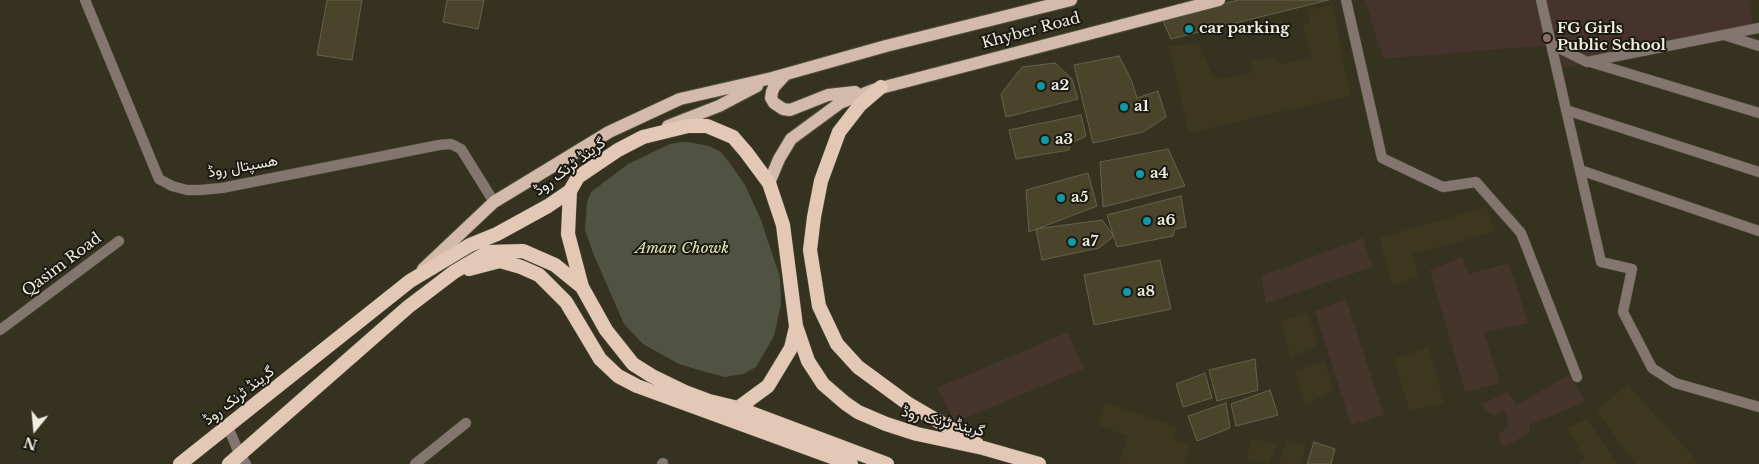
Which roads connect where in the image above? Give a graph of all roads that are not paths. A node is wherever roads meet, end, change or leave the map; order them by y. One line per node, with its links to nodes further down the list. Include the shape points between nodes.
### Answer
1 (85, 0): 21 (street, ھسپتال روڈ, via 159,179 172,186 187,190 222,188 451,144 461,149)
2 (1071, 0): 11 (main road, Khyber Road)
3 (1219, 0): 13 (main road, Khyber Road)
4 (1346, 0): 29 (street, via 1382,158 1443,187 1476,182 1521,233)
5 (1541, 0): 8 (street)
6 (1759, 28): 7 (street)
7 (1723, 35): 9 (street); 10 (street)
8 (1551, 44): 10 (street); 14 (street)
9 (1759, 46)
10 (1587, 62): 15 (street)
11 (786, 74): 12 (main road, Khyber Road); 13 (main road, via 774,87 771,98 783,109 790,110 828,95)
12 (772, 78): 16 (main road, via 720,106); 21 (main road, via 680,99 609,132)
13 (877, 88): 19 (main road, via 840,103 790,139); 34 (highway, via 839,132 821,181 810,250 819,306 837,344 858,367 907,403)
14 (1566, 110): 17 (street); 18 (street)
15 (1759, 113)
16 (643, 137): 19 (highway, گرینڈ ٹرنک روڈ, via 688,126 707,126 733,137); 20 (highway, گرینڈ ٹرنک روڈ, via 578,177)
17 (1580, 170): 22 (street); 30 (street, via 1601,262 1632,269 1623,312 1652,368 1675,383)
18 (1759, 172)
19 (769, 183): 27 (highway, گرینڈ ٹرنک روڈ, via 783,225)
20 (570, 191): 25 (highway, گرینڈ ٹرنک روڈ); 26 (highway, via 568,234)
21 (494, 202): 25 (main road)
22 (1759, 231)
23 (119, 241): 28 (street, Qasim Road)
24 (454, 272): 26 (highway, via 488,252 523,251 555,265); 35 (highway, via 500,261 539,275 566,302 600,359 618,376 637,386); 36 (highway, via 408,307)
25 (410, 281): 33 (highway, گرینڈ ٹرنک روڈ)
26 (582, 287): 31 (highway, via 606,330 633,364 685,392)
27 (796, 326): 31 (highway, via 791,348 768,386); 34 (highway, گرینڈ ٹرنک روڈ, via 814,372 823,384 858,412 917,434)
28 (0, 330)
29 (1577, 377)
30 (1759, 407)
31 (738, 408): 41 (highway)
32 (466, 423): 38 (street)
33 (227, 425): 36 (street); 37 (highway, گرینڈ ٹرنک روڈ)
34 (983, 448): 42 (highway, گرینڈ ٹرنک روڈ)
35 (828, 456): 39 (street); 40 (highway)
36 (238, 461)
37 (180, 464)
38 (415, 464)
39 (844, 464)
40 (851, 464)
41 (887, 464)
42 (1039, 464)

